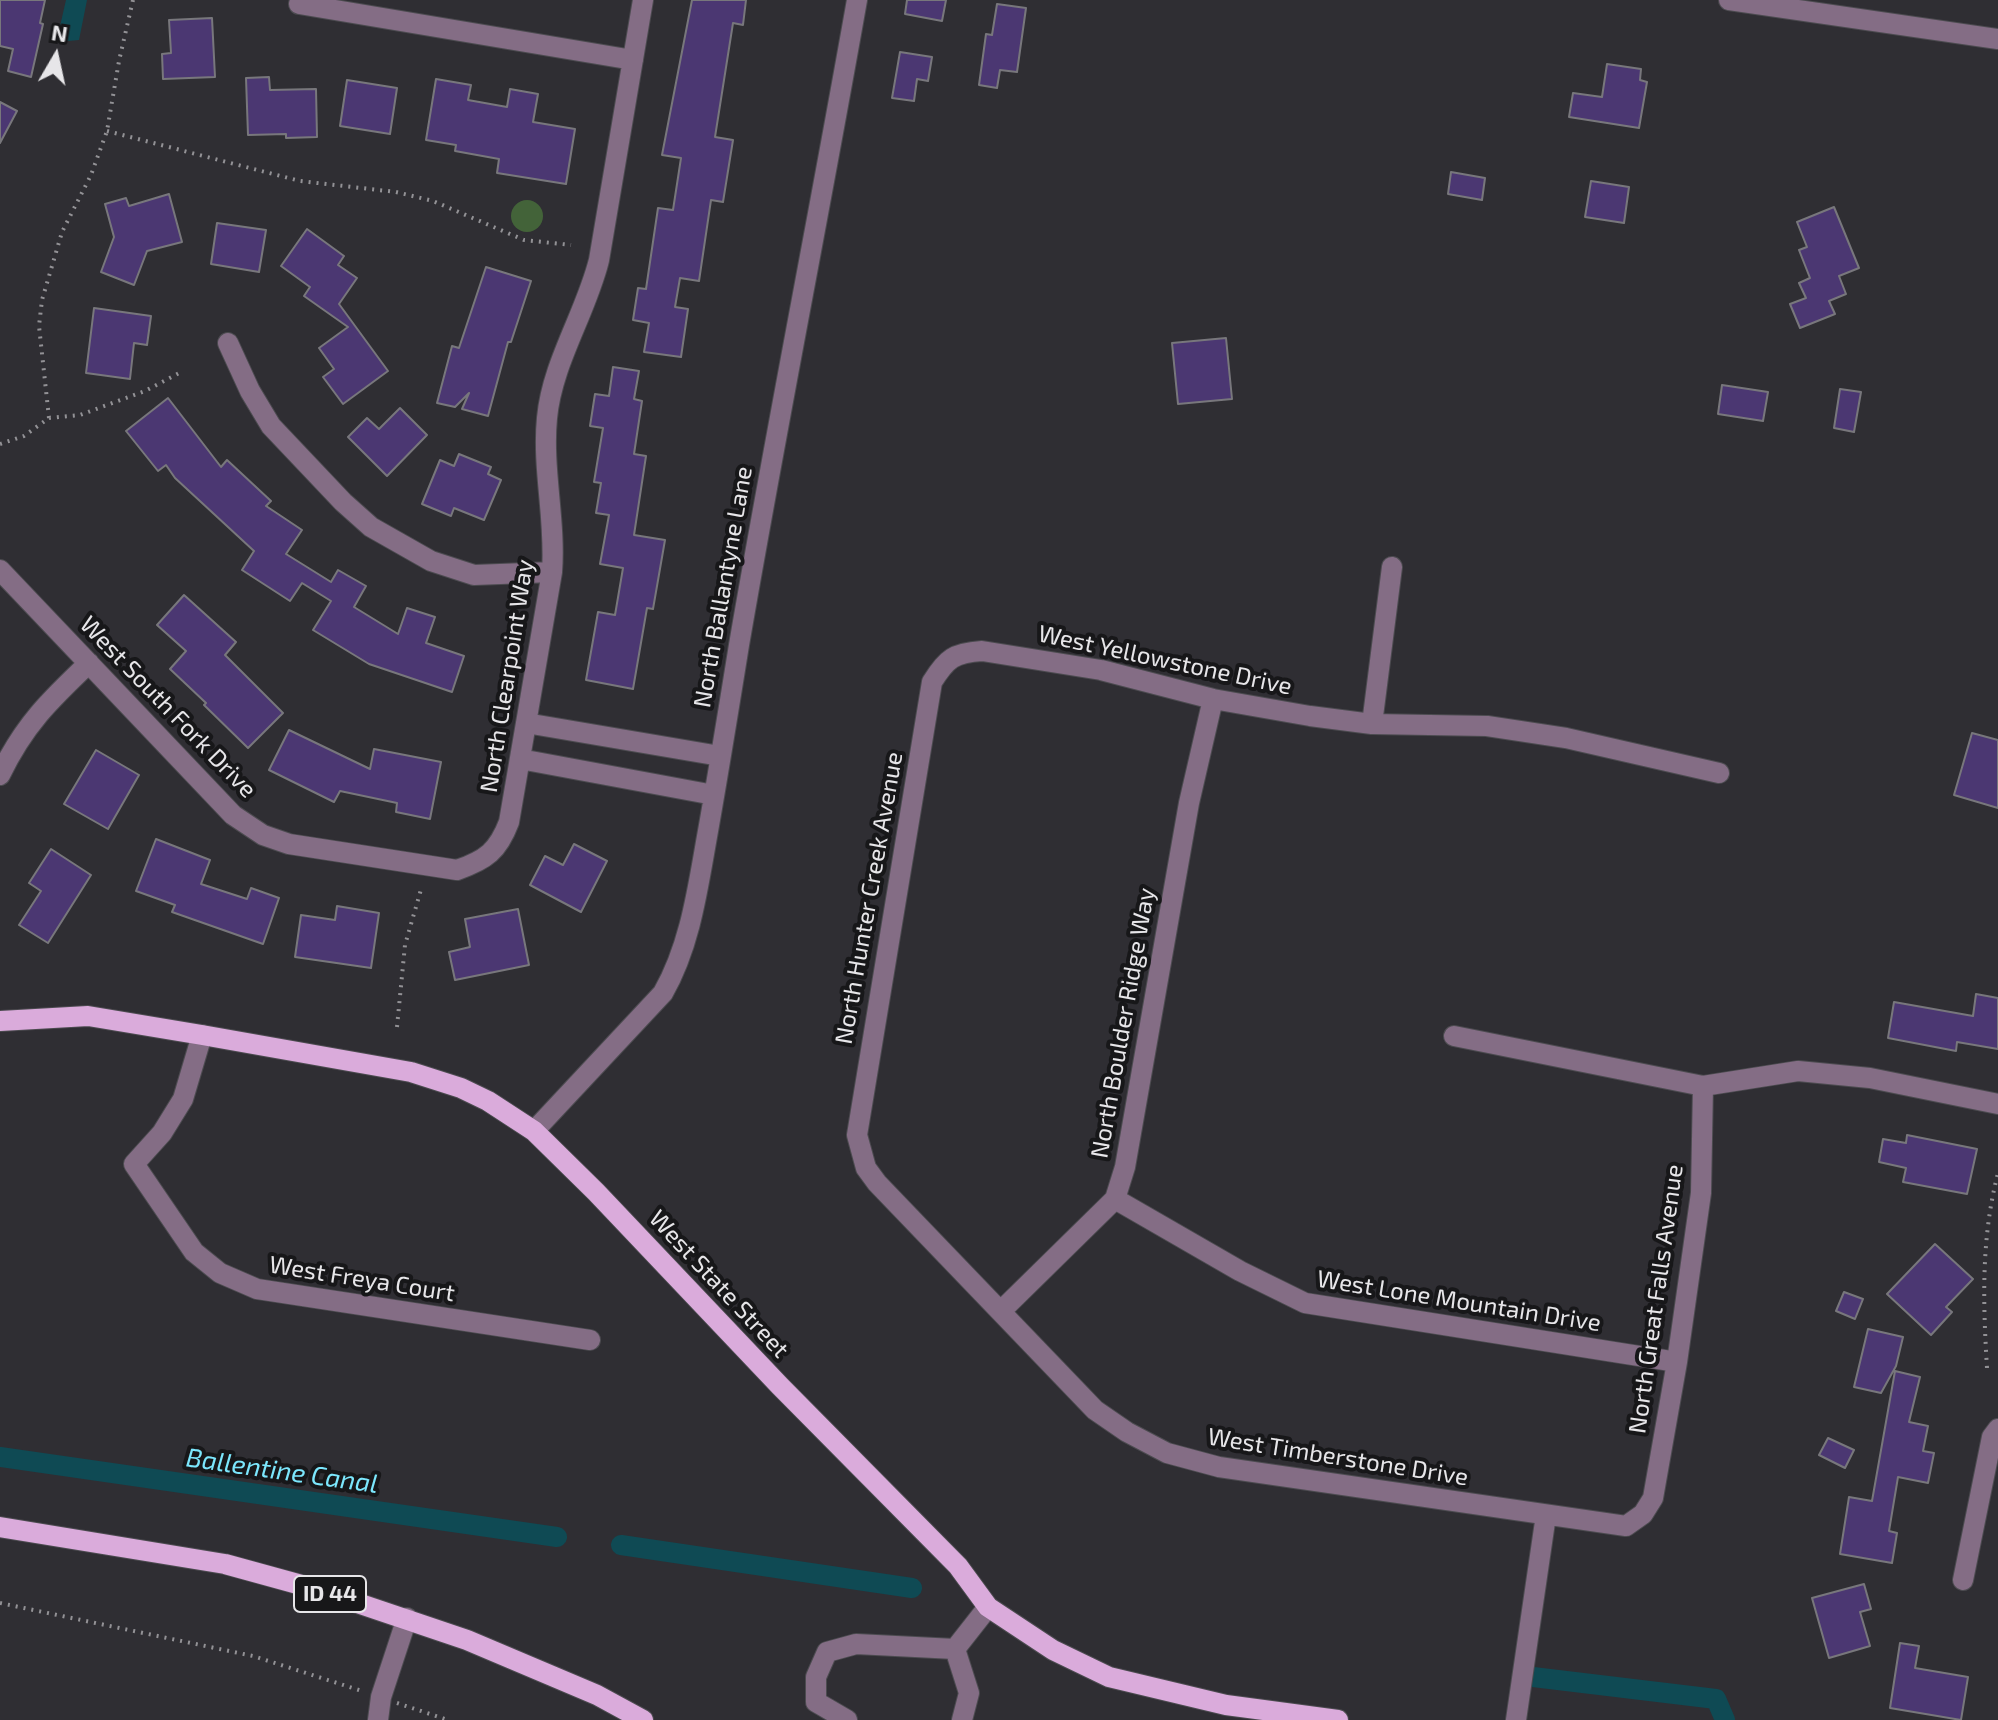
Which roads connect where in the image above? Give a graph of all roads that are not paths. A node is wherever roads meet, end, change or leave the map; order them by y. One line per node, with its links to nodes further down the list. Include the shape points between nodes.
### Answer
1 (643, 0): 6 (street, North Clearpoint Way)
2 (857, 0): 16 (street, North Ballantyne Lane)
3 (1729, 0): 5 (street)
4 (299, 4): 6 (street)
5 (1998, 39)
6 (633, 60): 10 (street, North Clearpoint Way, via 599,260 552,389 547,417)
7 (228, 343): 10 (street, via 271,426 371,527 431,561 474,575)
8 (1392, 567): 15 (street)
9 (0, 570): 12 (street, West South Fork Drive)
10 (552, 572): 14 (street, North Clearpoint Way)
11 (949, 658): 13 (street, West Yellowstone Drive, via 982,651 1101,670); 28 (street, North Hunter Creek Avenue, via 932,682 858,1119)
12 (89, 663): 19 (street, via 26,728); 21 (street, West South Fork Drive, via 233,815 263,835 289,844 457,870 479,863)
13 (1213, 699): 15 (street, West Yellowstone Drive); 29 (street, North Boulder Ridge Way)
14 (526, 723): 16 (street); 17 (street, North Clearpoint Way)
15 (1372, 724): 18 (street, West Yellowstone Drive, via 1487,726)
16 (720, 756): 20 (street, North Ballantyne Lane)
17 (520, 759): 20 (street); 21 (street, North Clearpoint Way)
18 (1719, 773)
19 (0, 775)
20 (714, 795): 27 (street, North Ballantyne Lane, via 677,967 663,993)
21 (501, 843)
22 (0, 1021): 23 (main road, West State Street, via 88,1016)
23 (202, 1035): 27 (main road, West State Street, via 411,1072 461,1088); 31 (street, West Freya Court, via 183,1099 134,1164 194,1252 220,1273 257,1289)
24 (1454, 1036): 25 (street)
25 (1703, 1086): 26 (street, via 1798,1071 1870,1078); 32 (street, North Great Falls Avenue, via 1701,1193)
26 (1998, 1104)
27 (534, 1131): 38 (main road, West State Street, via 958,1566)
28 (860, 1151): 30 (street, West Timberstone Drive, via 877,1183)
29 (1115, 1199): 30 (street, North Boulder Ridge Way); 32 (street, West Lone Mountain Drive, via 1305,1303)
30 (1001, 1311): 35 (street, West Timberstone Drive, via 1095,1410 1167,1453 1219,1467)
31 (590, 1340)
32 (1677, 1362): 34 (street, North Great Falls Avenue, via 1653,1498)
33 (1998, 1429): 37 (street, via 1992,1437)
34 (1643, 1514): 35 (street, West Timberstone Drive, via 1626,1526)
35 (1546, 1515): 46 (street)
36 (0, 1527): 39 (main road, ID 44, via 225,1564)
37 (1963, 1580)
38 (988, 1607): 40 (street); 45 (main road, West State Street, via 1053,1650 1109,1677 1226,1705)
39 (407, 1618): 41 (street); 42 (main road, ID 44, via 597,1695)
40 (955, 1649): 43 (street, via 856,1644 827,1652 816,1677 816,1702); 44 (street, via 969,1693)
41 (378, 1720)
42 (643, 1720)
43 (847, 1720)
44 (962, 1720)
45 (1338, 1720)
46 (1516, 1720)

